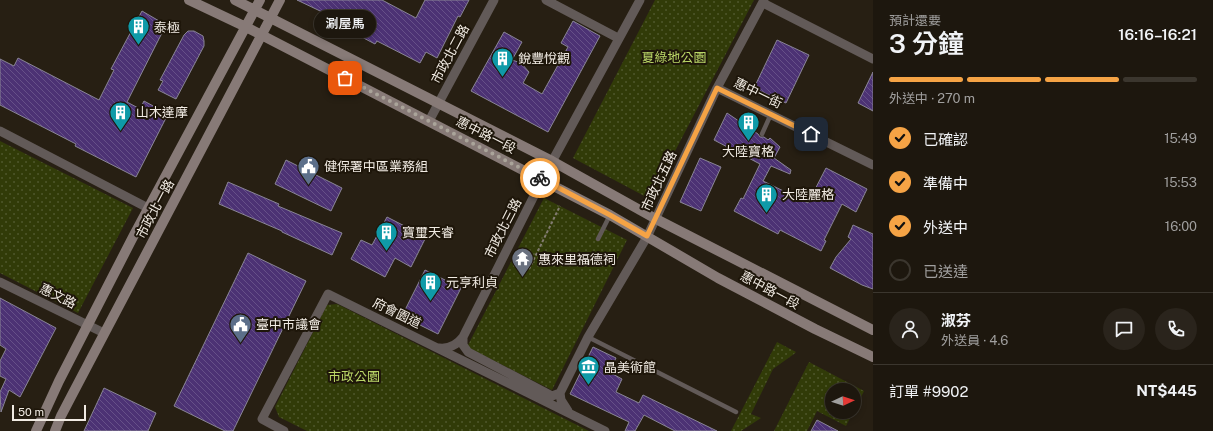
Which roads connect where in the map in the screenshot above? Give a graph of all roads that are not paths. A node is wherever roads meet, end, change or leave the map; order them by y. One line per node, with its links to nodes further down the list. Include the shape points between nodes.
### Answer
1 (188, 0): 11 (street, 惠中路一段)
2 (235, 0): 9 (street, 惠中路一段)
3 (260, 0): 9 (street, 市政北一路)
4 (280, 0): 10 (street, 市政北一路)
5 (494, 0): 16 (street, 市政北二路)
6 (546, 0): 13 (street)
7 (640, 0): 13 (street, 市政北三路)
8 (763, 1): 14 (street); 15 (street, 市政北五路)
9 (255, 10): 10 (street, 惠中路一段); 11 (street, 市政北一路)
10 (270, 18): 12 (street, 市政北一路); 16 (street, 惠中路一段)
11 (246, 27): 12 (street, 惠中路一段); 24 (street, 市政北一路)
12 (261, 35): 18 (street, 惠中路一段); 32 (street, 市政北一路)
13 (618, 38): 21 (street, 市政北三路)
14 (873, 59)
15 (717, 88): 17 (street, 惠中一街); 26 (street, 市政北五路)
16 (438, 103): 18 (street, 市政北二路); 21 (street, 惠中路一段)
17 (771, 114): 20 (lane); 22 (street, 惠中一街)
18 (429, 121): 23 (street, 惠中路一段)
19 (0, 131): 24 (street)
20 (762, 134)
21 (552, 162): 23 (street, 市政北三路); 26 (street, 惠中路一段)
22 (873, 165)
23 (542, 180): 25 (street, 惠中路一段); 33 (street, 市政北三路)
24 (148, 208): 30 (street, 市政北一路)
25 (610, 215): 27 (street, 惠中路一段); 28 (lane)
26 (656, 219): 27 (street, 市政北五路); 31 (street, 惠中路一段)
27 (647, 236): 34 (street, 市政北五路); 36 (street, 惠中路一段, via 718,278)
28 (598, 239)
29 (0, 282): 30 (street, 惠文路)
30 (88, 326): 32 (street, 惠文路); 42 (street, 市政北一路)
31 (873, 330)
32 (104, 333): 43 (street, 市政北一路)
33 (463, 337): 35 (street, via 454,345); 37 (street, via 463,345 468,352)
34 (588, 337): 39 (street, 市政北五路); 41 (lane)
35 (438, 348): 38 (street, 府會園道); 44 (street, 府會園道, via 328,294 262,419)
36 (873, 357)
37 (503, 370): 38 (street); 39 (street, via 552,396)
38 (499, 379): 40 (street, 府會園道)
39 (560, 392): 40 (street, via 561,400)
40 (569, 412): 45 (street, 府會園道)
41 (736, 412)
42 (36, 431)
43 (55, 431)
44 (284, 431)
45 (605, 431)

